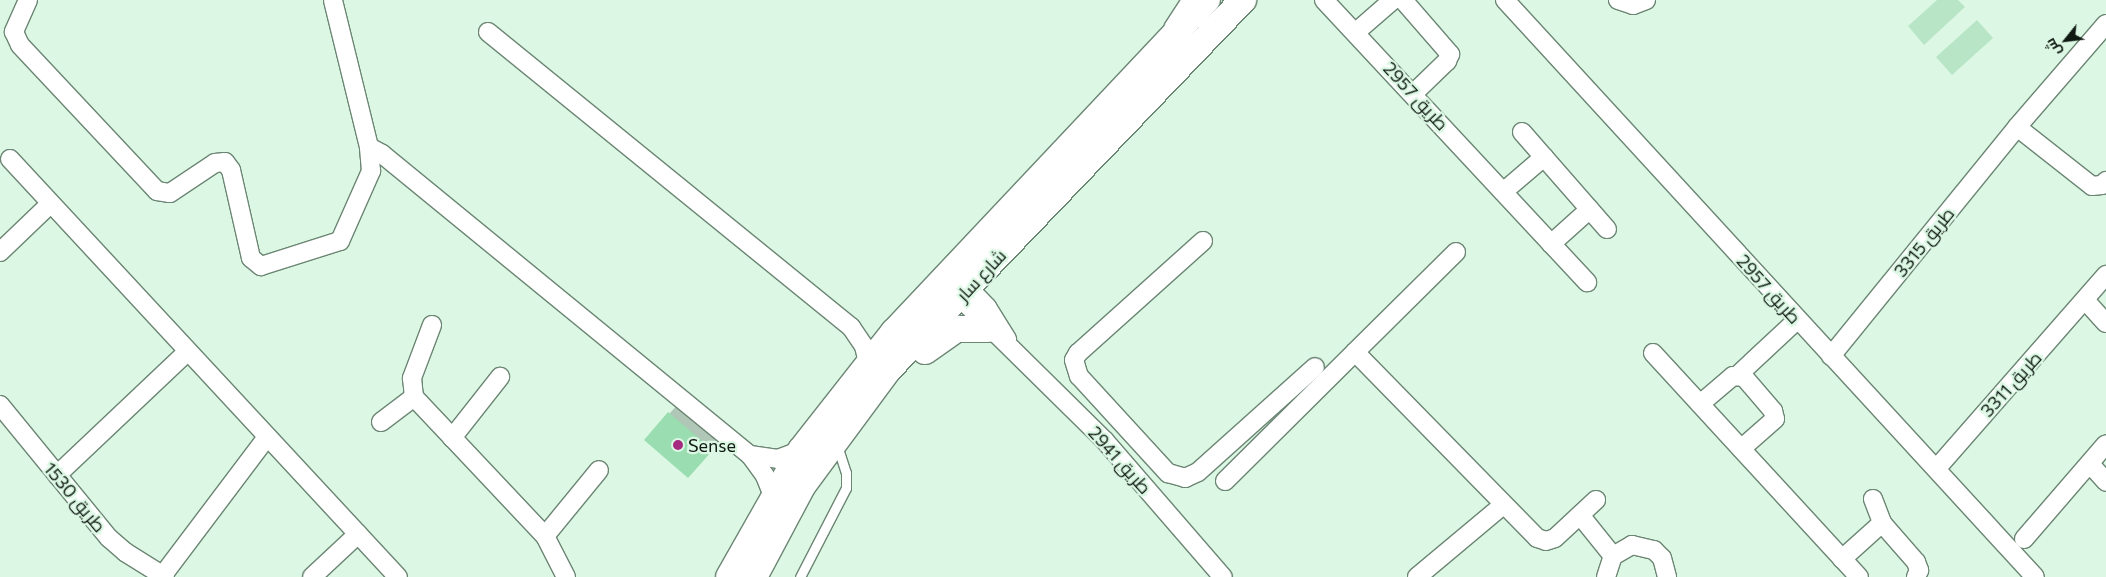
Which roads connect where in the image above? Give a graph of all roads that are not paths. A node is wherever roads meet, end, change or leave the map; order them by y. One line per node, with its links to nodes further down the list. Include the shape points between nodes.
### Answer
1 (28, 0): 19 (street, via 14,32 20,45 157,191 170,193 215,163 225,162 231,170 256,264 262,266 340,241 371,171)
2 (333, 0): 19 (street)
3 (1185, 0): 15 (lane, via 1169,26)
4 (1207, 0): 15 (street, شارع سار)
5 (1243, 0): 33 (street, شارع سار, via 1090,157)
6 (1324, 0): 14 (street, طريق 2957)
7 (1393, 0): 14 (street)
8 (1403, 0): 16 (street, via 1450,54 1447,61)
9 (1505, 0): 35 (street, طريق 2957)
10 (1618, 0): 11 (street, via 1633,5)
11 (1646, 0)
12 (2106, 24): 17 (street, طريق 3315)
13 (488, 32): 38 (street)
14 (1356, 32): 16 (street, طريق 2957)
15 (1163, 46): 33 (street, شارع سار)
16 (1414, 93): 23 (street, طريق 2957)
17 (2017, 127): 22 (street, via 2092,186); 45 (street, طريق 3315)
18 (1522, 132): 20 (street)
19 (369, 147): 63 (street, via 390,160)
20 (1544, 157): 23 (street); 25 (street)
21 (10, 159): 24 (street)
22 (2106, 181)
23 (1503, 192): 28 (street, طريق 2957)
24 (50, 204): 29 (street); 42 (street)
25 (1590, 209): 26 (street); 28 (street)
26 (1608, 229)
27 (1203, 241): 55 (street, via 1074,360 1079,376)
28 (1551, 244): 32 (street, طريق 2957)
29 (0, 252)
30 (1456, 252): 43 (street)
31 (2106, 276): 34 (street, طريق 3311)
32 (1587, 282)
33 (956, 285): 39 (street, طريق 2941); 40 (street, شارع سار); 41 (street, طريق 2941, via 997,320); 51 (street, شارع سار)
34 (2085, 300): 36 (street); 65 (street, طريق 3311)
35 (1797, 320): 45 (street, طريق 2957); 48 (street)
36 (2106, 323)
37 (432, 325): 50 (street, via 412,378)
38 (851, 327): 40 (street, via 870,332); 46 (street, via 864,346)
39 (988, 329): 41 (street, طريق 2941); 51 (street, via 967,326 947,333 884,390)
40 (894, 332): 46 (street, شارع سار)
41 (1012, 348): 59 (street, طريق 2941)
42 (187, 352): 56 (street); 67 (street)
43 (1355, 352): 68 (street); 73 (street)
44 (1653, 353): 52 (street)
45 (1832, 356): 65 (street, طريق 2957)
46 (868, 364): 62 (street, شارع سار)
47 (1315, 368): 55 (street, via 1198,472 1185,478 1168,473)
48 (1738, 375): 52 (street); 61 (street, via 1744,377 1775,415 1773,422)
49 (500, 377): 57 (street)
50 (414, 398): 54 (street); 57 (street)
51 (861, 403): 58 (street, شارع سار)
52 (1700, 404): 61 (street)
53 (0, 405): 67 (street, طريق 1530)
54 (381, 422)
55 (1124, 425): 59 (street)
56 (267, 437): 76 (street); 81 (street)
57 (452, 438): 77 (street)
58 (835, 438): 86 (street, شارع سار, via 788,509); 87 (lane, via 846,473 846,488)
59 (1105, 441): 88 (street, طريق 2941)
60 (2106, 444): 64 (street)
61 (1742, 449): 80 (street)
62 (801, 450): 63 (street, via 778,459); 70 (street, شارع سار)
63 (750, 455): 70 (street, via 765,476)
64 (2090, 464): 69 (street); 78 (street)
65 (1937, 468): 94 (street, طريق 2957)
66 (599, 470): 77 (street)
67 (57, 475): 81 (street, طريق 1530, via 109,538)
68 (1226, 481)
69 (2106, 482)
70 (773, 496): 85 (street, شارع سار)
71 (1873, 498): 75 (street)
72 (1596, 500): 74 (street)
73 (1503, 506): 74 (street, via 1537,538 1546,541 1555,538); 89 (street)
74 (1580, 515): 79 (street)
75 (1882, 523): 80 (street); 93 (street, via 1916,562 1919,570)
76 (358, 534): 82 (street); 83 (street)
77 (545, 536): 84 (street)
78 (2024, 539)
79 (1612, 556): 90 (street); 91 (street, via 1632,545 1643,546 1662,558)
80 (1842, 559): 92 (street)
81 (164, 576)
82 (312, 577)
83 (398, 577)
84 (566, 577)
85 (729, 577)
86 (754, 577)
87 (800, 577)
88 (1223, 577)
89 (1417, 577)
90 (1606, 577)
91 (1667, 577)
92 (1858, 577)
93 (1916, 577)
94 (2035, 577)

